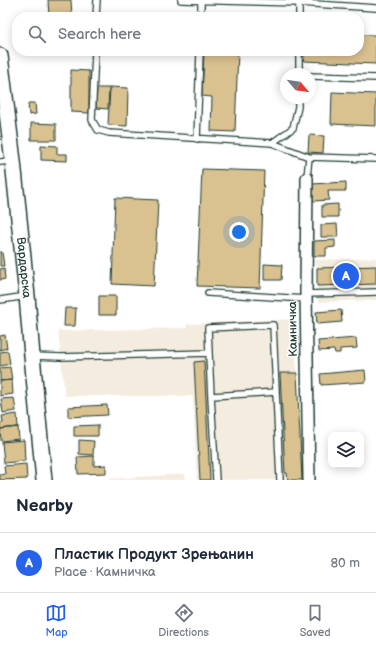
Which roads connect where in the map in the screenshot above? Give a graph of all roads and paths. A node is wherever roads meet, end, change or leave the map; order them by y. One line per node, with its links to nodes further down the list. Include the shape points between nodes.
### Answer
1 (97, 0): 7 (lane)
2 (181, 0): 3 (lane)
3 (201, 1): 4 (lane); 8 (lane)
4 (299, 3): 5 (lane); 9 (lane)
5 (328, 3): 6 (lane)
6 (376, 8)
7 (96, 12)
8 (201, 12)
9 (299, 12)
10 (0, 56): 22 (street, Вардарска)
11 (95, 56): 18 (lane, via 92,120 98,130)
12 (200, 56): 18 (lane)
13 (299, 56): 14 (lane)
14 (299, 68)
15 (316, 76): 16 (lane)
16 (376, 78)
17 (298, 104): 19 (lane, via 293,128)
18 (197, 139): 19 (lane)
19 (272, 143): 20 (lane)
20 (309, 157): 21 (lane); 23 (lane)
21 (376, 159)
22 (7, 162): 26 (street, Вардарска)
23 (307, 178): 27 (street, Камничка)
24 (376, 292): 27 (lane)
25 (208, 293): 27 (lane)
26 (27, 296): 28 (lane); 30 (street, Вардарска)
27 (306, 296): 36 (street, Камничка)
28 (0, 300)
29 (209, 353): 30 (lane); 31 (lane, via 208,328 273,325); 32 (lane)
30 (32, 356): 33 (street, Вардарска)
31 (276, 392): 32 (lane); 35 (lane)
32 (211, 396): 34 (lane)
33 (44, 480)
34 (216, 480)
35 (280, 480)
36 (309, 480)

